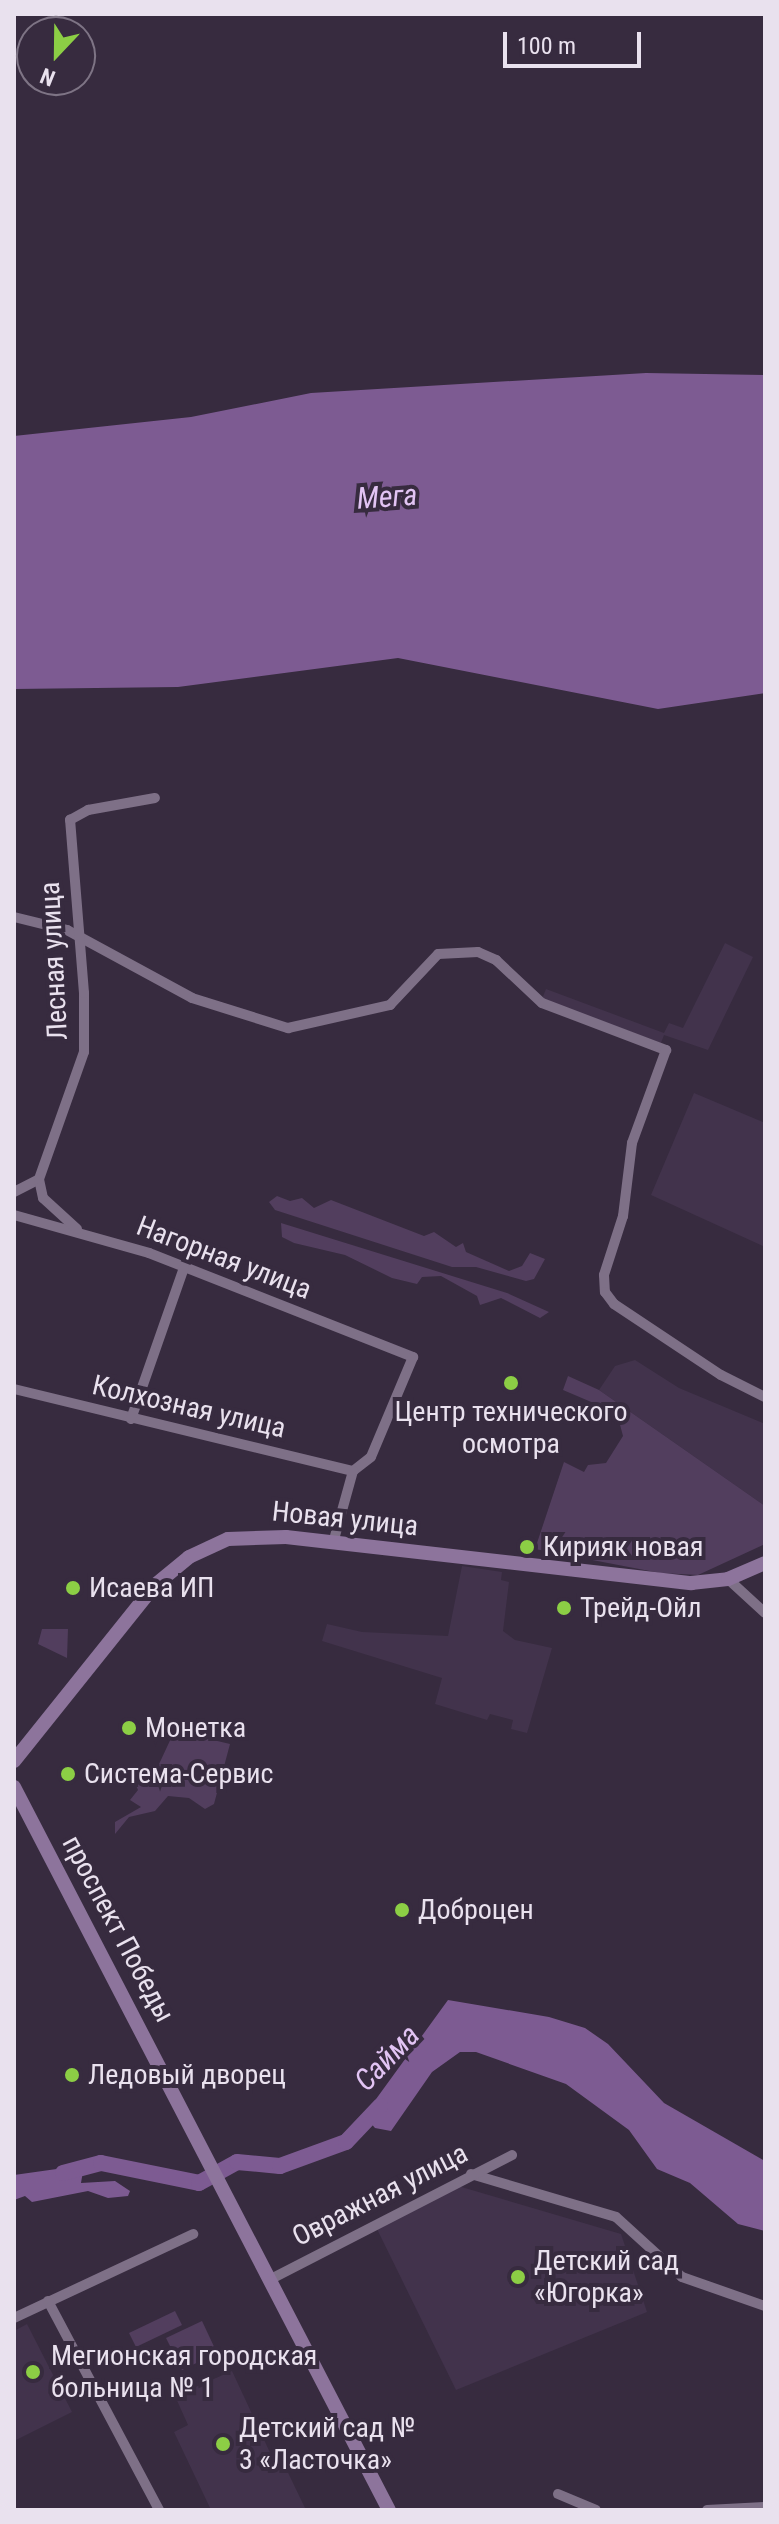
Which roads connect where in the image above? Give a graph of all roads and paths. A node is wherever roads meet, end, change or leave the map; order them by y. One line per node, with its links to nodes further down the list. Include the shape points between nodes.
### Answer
1 (155, 798): 3 (street, Лесная улица, via 88,810 70,820)
2 (14, 917): 3 (street)
3 (80, 936): 4 (street, Лесная улица, via 83,1059); 10 (street, via 192,998 288,1028 390,1005 438,954 478,952 496,960 542,1003 666,1050 632,1143 623,1216 604,1275 605,1292 646,1326)
4 (39, 1179): 5 (street); 7 (street, via 43,1198)
5 (14, 1192)
6 (14, 1215): 7 (street, Нагорная улица)
7 (83, 1233): 8 (street, Нагорная улица)
8 (184, 1268): 11 (street); 12 (street, Нагорная улица, via 413,1357 371,1457)
9 (14, 1389): 11 (street, Колхозная улица)
10 (765, 1397)
11 (131, 1419): 12 (street, Колхозная улица)
12 (353, 1471): 13 (street)
13 (333, 1543): 15 (street, Новая улица, via 672,1582); 17 (street, Новая улица, via 240,1537 189,1557 154,1586)
14 (765, 1563): 15 (street, Новая улица)
15 (728, 1579): 16 (street)
16 (765, 1613)
17 (14, 1761)
18 (14, 1787): 22 (street, проспект Победы)
19 (512, 2155): 20 (street, Овражная улица)
20 (471, 2174): 22 (street, Овражная улица); 24 (street, via 616,2217 682,2277)
21 (193, 2234): 23 (street)
22 (271, 2279): 29 (street)
23 (48, 2301): 25 (street); 28 (street)
24 (765, 2306)
25 (14, 2318)
26 (558, 2494): 30 (street)
27 (765, 2507): 31 (street)
28 (159, 2510)
29 (389, 2510)
30 (596, 2510)
31 (707, 2510)

